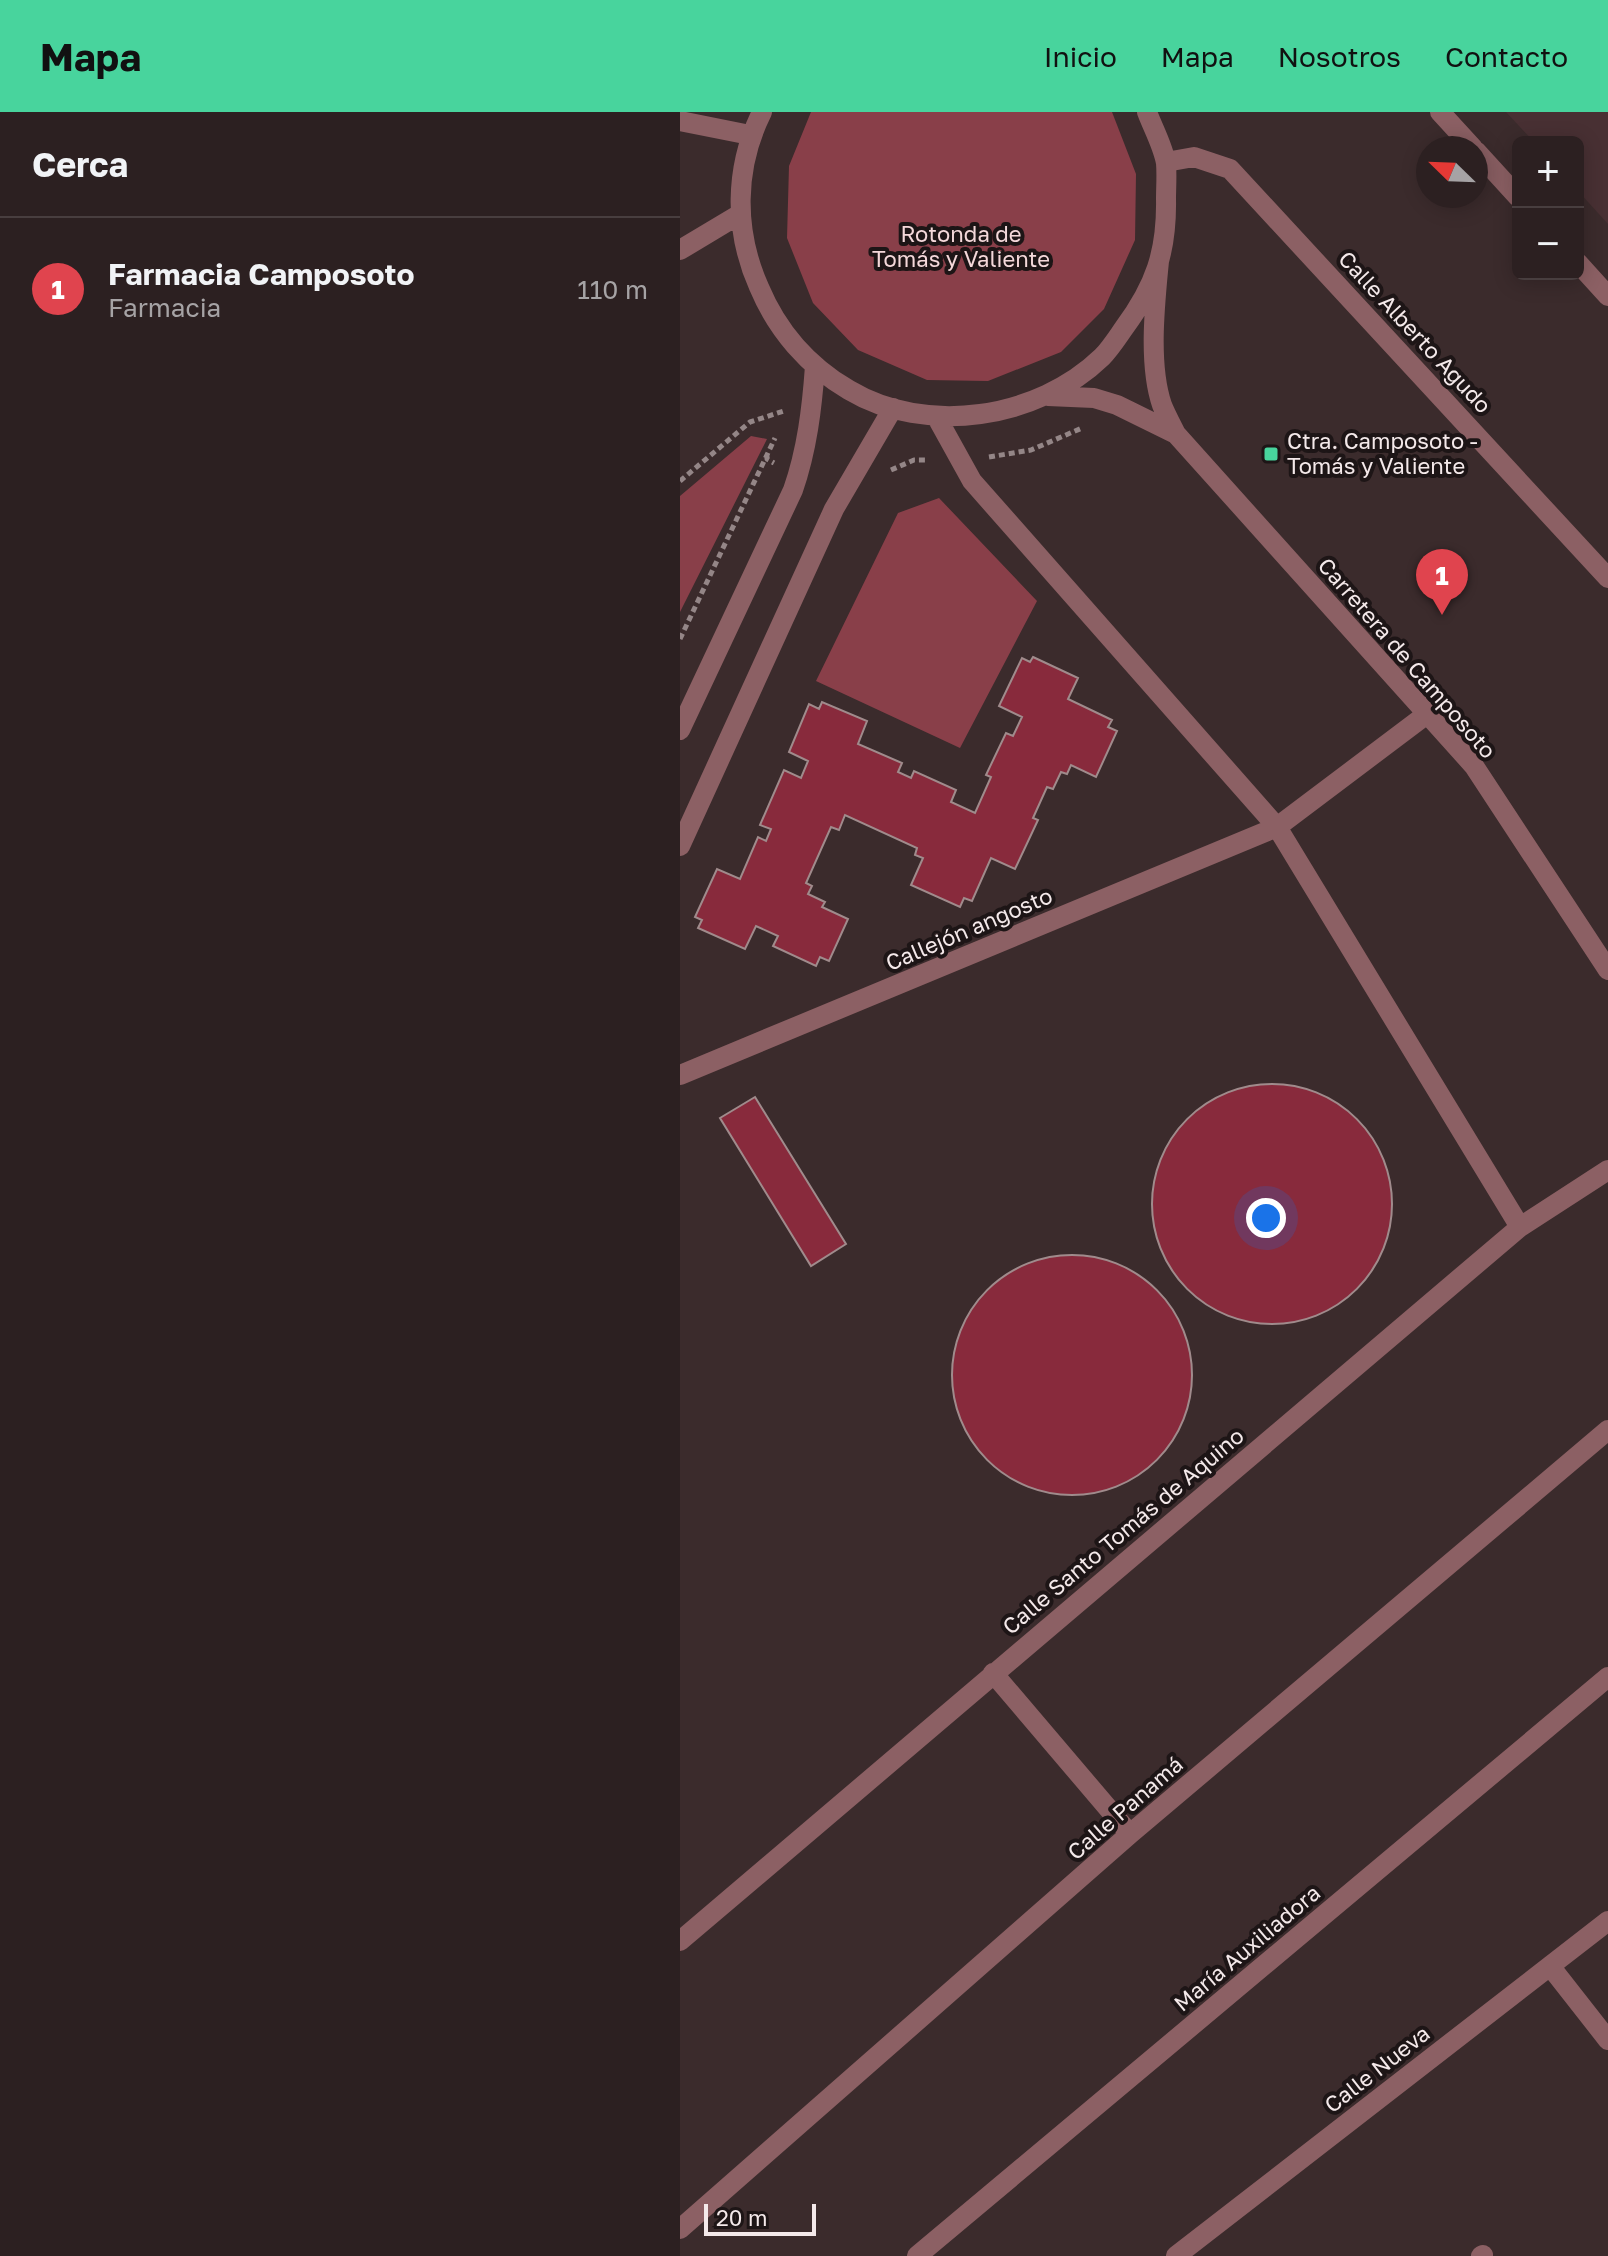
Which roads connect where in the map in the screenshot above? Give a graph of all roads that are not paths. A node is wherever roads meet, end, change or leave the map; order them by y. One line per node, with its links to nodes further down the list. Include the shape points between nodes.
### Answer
1 (762, 112): 5 (street)
2 (1147, 112): 7 (street)
3 (1440, 112): 6 (street)
4 (680, 121): 5 (street)
5 (750, 135): 10 (street, via 741,174)
6 (1461, 136)
7 (1166, 162): 12 (street, via 1167,233); 20 (street, Calle Alberto Agudo, via 1194,157 1230,169)
8 (1488, 165): 9 (street)
9 (1512, 191)
10 (740, 214): 11 (street); 15 (street, via 748,264 769,310)
11 (680, 250)
12 (1159, 261): 16 (street, via 1145,300 1102,357); 19 (street, Carretera de Camposoto, via 1156,369 1162,403)
13 (1584, 270): 14 (street)
14 (1608, 296)
15 (815, 366): 17 (street, via 850,391); 22 (street, via 811,412 793,490)
16 (1045, 395): 18 (street, via 981,415); 19 (street, Carretera de Camposoto, via 1094,398)
17 (893, 408): 18 (street); 24 (street, via 834,509)
18 (936, 416): 23 (street, via 972,481)
19 (1176, 434): 21 (street, Carretera de Camposoto)
20 (1608, 578)
21 (1427, 714): 23 (street, Callejón angosto); 25 (street, Carretera de Camposoto, via 1474,766)
22 (680, 730)
23 (1277, 827): 26 (street, Callejón angosto); 28 (street)
24 (680, 846)
25 (1608, 970)
26 (680, 1075)
27 (1608, 1170): 28 (street, Calle Santo Tomás de Aquino)
28 (1520, 1227): 30 (street, Calle Santo Tomás de Aquino)
29 (1608, 1430): 32 (street, Calle Panamá)
30 (993, 1673): 32 (street); 34 (street, Calle Santo Tomás de Aquino)
31 (1608, 1677): 39 (street, María Auxiliadora)
32 (1130, 1834): 37 (street, Calle Panamá)
33 (1608, 1921): 35 (street, Calle Nueva)
34 (680, 1941)
35 (1550, 1966): 36 (street); 38 (street, Calle Nueva)
36 (1608, 2040)
37 (680, 2229)
38 (1187, 2252)
39 (917, 2256)

